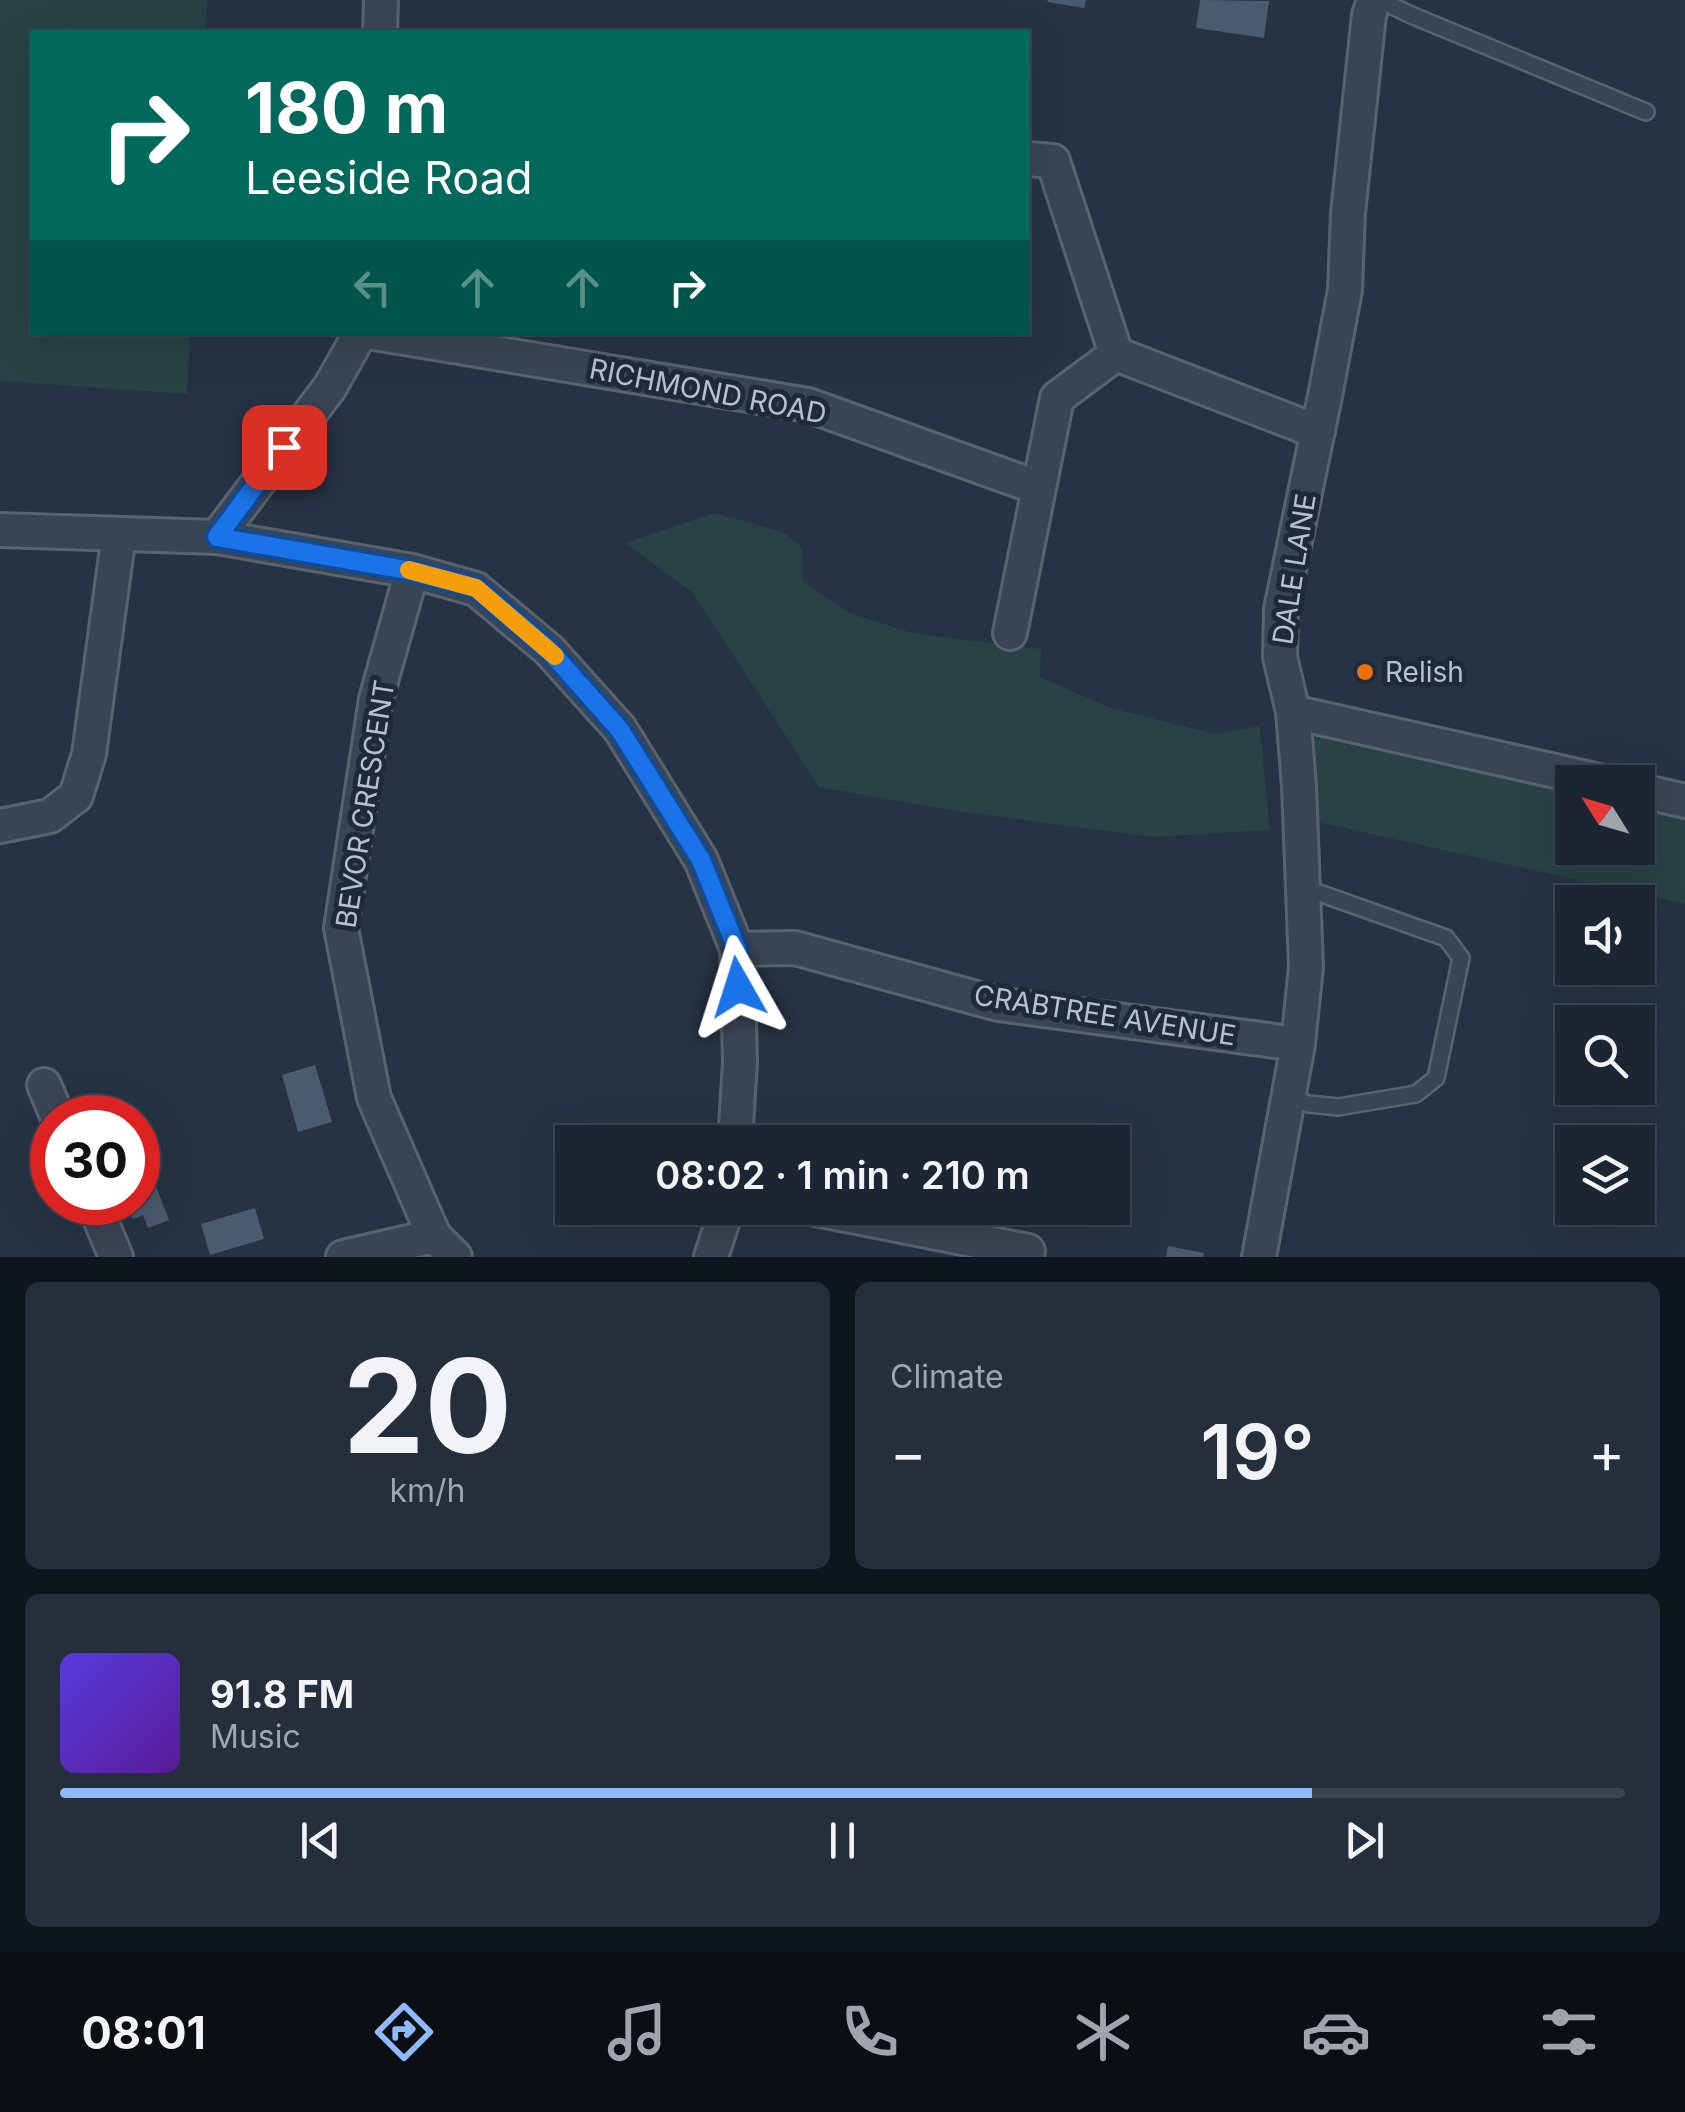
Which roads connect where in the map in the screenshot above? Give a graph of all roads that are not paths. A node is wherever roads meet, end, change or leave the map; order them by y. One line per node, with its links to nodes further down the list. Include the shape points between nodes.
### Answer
1 (381, 0): 3 (street)
2 (1377, 0): 4 (lane); 9 (street, DALE LANE, via 1370,15 1344,290)
3 (380, 30)
4 (1646, 112)
5 (1030, 159): 8 (street, via 1052,162)
6 (362, 335): 13 (street)
7 (382, 335): 10 (street, RICHMOND ROAD, via 808,404)
8 (1116, 354): 9 (street); 10 (street, via 1057,398)
9 (1318, 432): 16 (street, DALE LANE, via 1281,609 1280,657)
10 (1039, 488): 15 (street)
11 (0, 530): 12 (street)
12 (119, 534): 13 (street); 20 (street, via 90,754 76,796 50,816)
13 (217, 537): 14 (street)
14 (412, 571): 22 (street, via 476,588 549,650 620,730 701,860); 31 (street, BEVOR CRESCENT, via 376,699 342,928 374,1098)
15 (1010, 633)
16 (1294, 712): 17 (street); 21 (street, DALE LANE)
17 (1555, 771)
18 (1655, 794): 19 (street)
19 (1685, 801)
20 (0, 826)
21 (1304, 888): 23 (street, DALE LANE, via 1306,967); 26 (lane, via 1446,938 1461,958 1436,1078 1416,1094 1338,1107)
22 (737, 949): 23 (street, CRABTREE AVENUE, via 795,948 998,1004); 27 (street)
23 (1298, 1044): 26 (street, DALE LANE)
24 (44, 1085): 25 (street)
25 (48, 1095)
26 (1288, 1098): 36 (street, DALE LANE)
27 (736, 1125)
28 (103, 1225): 33 (street)
29 (721, 1225): 35 (street)
30 (896, 1225): 32 (street)
31 (444, 1246): 34 (street)
32 (1028, 1251)
33 (116, 1257)
34 (343, 1257)
35 (711, 1257)
36 (1258, 1257)

